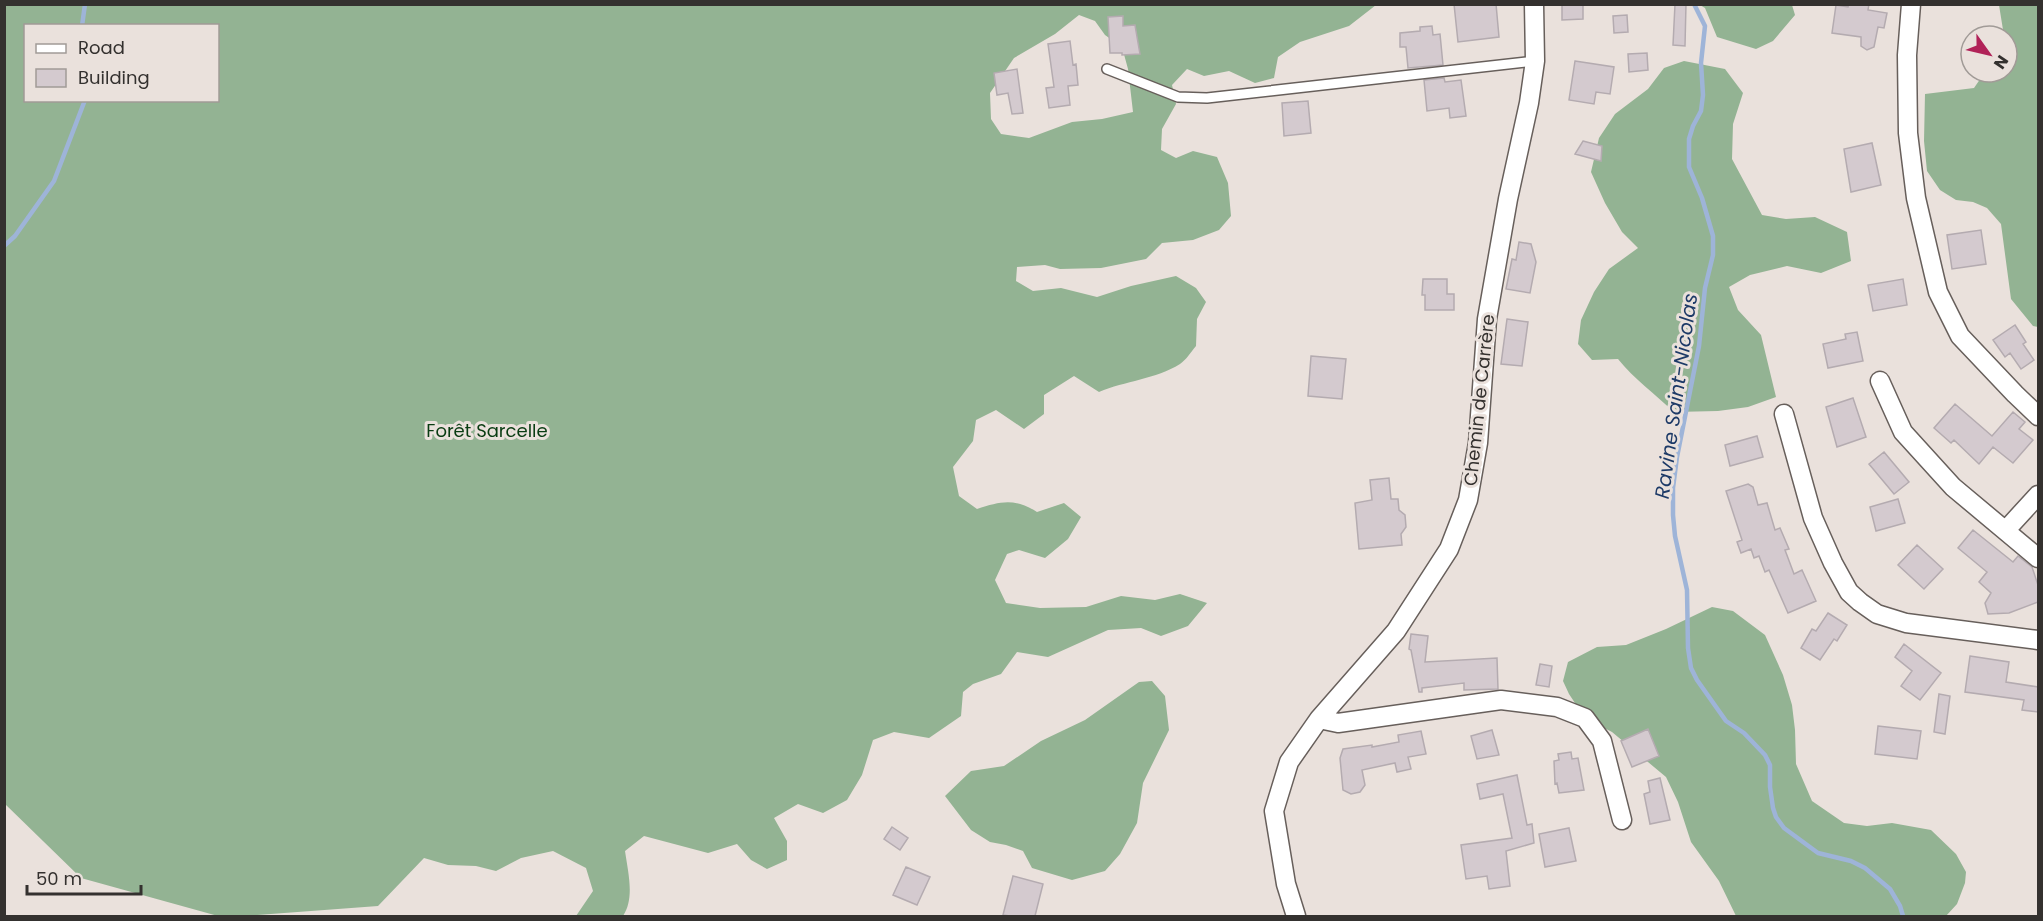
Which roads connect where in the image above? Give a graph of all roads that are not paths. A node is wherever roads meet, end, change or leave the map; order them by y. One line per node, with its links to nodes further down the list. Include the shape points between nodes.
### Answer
1 (1534, 4): 3 (street, Chemin de Carrère)
2 (1911, 4): 7 (street, via 1908,133 1916,198 1938,292 1960,336)
3 (1535, 60): 4 (lane, via 1207,98 1178,97); 12 (street, Chemin de Carrère, via 1487,319 1478,443 1468,500 1449,549 1396,631)
4 (1107, 69)
5 (1880, 381): 9 (street, via 1903,432 1953,487)
6 (1784, 414): 11 (street, via 1813,518 1849,592 1860,602 1877,614 1906,623)
7 (2038, 416)
8 (2038, 495): 9 (street)
9 (2006, 530): 10 (street)
10 (2038, 558)
11 (2038, 640)
12 (1319, 719): 13 (street, via 1338,723 1501,700 1557,707 1585,718 1602,741); 14 (street, Chemin de Carrère, via 1289,762 1274,811 1286,884)
13 (1622, 820)
14 (1296, 916)

